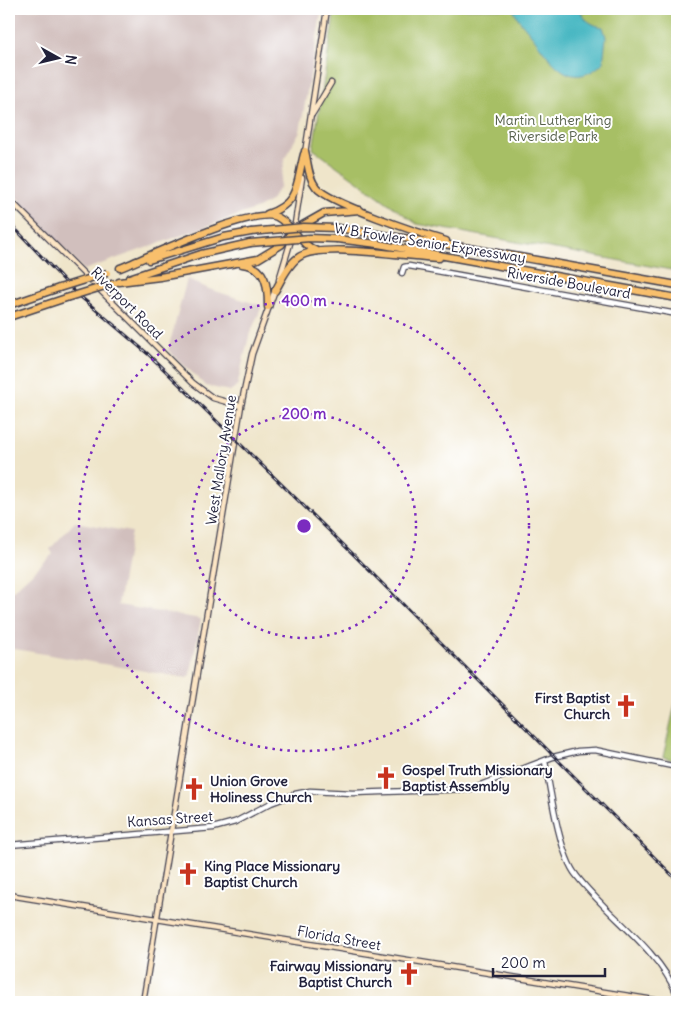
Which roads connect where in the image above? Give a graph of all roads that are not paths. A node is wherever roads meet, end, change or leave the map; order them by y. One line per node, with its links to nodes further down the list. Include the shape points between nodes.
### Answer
1 (327, 9): 3 (main road, West Mallory Avenue)
2 (331, 83): 3 (main road)
3 (311, 117): 4 (main road, West Mallory Avenue)
4 (305, 151): 6 (highway, via 310,179 317,188); 7 (highway, via 293,198 283,208); 8 (main road, West Mallory Avenue)
5 (9, 200): 23 (main road, Riverport Road, via 174,366 208,395)
6 (360, 210): 8 (highway, via 324,213); 9 (highway)
7 (267, 214): 8 (highway); 11 (highway, via 231,223)
8 (294, 230): 10 (highway, via 305,244); 13 (highway, via 274,251 258,259); 17 (main road, West Mallory Avenue)
9 (469, 248): 11 (highway, W B Fowler Senior Expressway, bridge, via 304,226 251,232); 16 (highway, W B Fowler Senior Expressway)
10 (317, 251): 12 (highway); 17 (highway, via 299,257)
11 (164, 253): 19 (highway, W B Fowler Senior Expressway, bridge)
12 (466, 260): 15 (highway, W B Fowler Senior Expressway, bridge, via 337,239 310,238 250,243 201,254); 18 (highway, W B Fowler Senior Expressway)
13 (236, 263): 15 (highway, via 160,278); 20 (highway, via 253,266 264,276 268,286)
14 (402, 273): 21 (street, Riverside Boulevard, via 404,267 409,266)
15 (117, 282): 22 (highway, W B Fowler Senior Expressway, bridge)
16 (677, 284)
17 (275, 291): 20 (main road, West Mallory Avenue)
18 (677, 298)
19 (9, 305)
20 (268, 307): 23 (main road, West Mallory Avenue, via 250,360)
21 (677, 314)
22 (9, 317)
23 (241, 406): 26 (main road, West Mallory Avenue)
24 (545, 760): 25 (street, Kansas Street, via 564,753 595,750); 26 (street, Kansas Street, via 470,789 353,793 310,791 282,798 224,826); 30 (street, via 566,856 575,874 657,960)
25 (677, 767)
26 (171, 830): 27 (street, Kansas Street); 29 (main road, West Mallory Avenue)
27 (9, 845)
28 (9, 895): 29 (main road, Florida Street)
29 (156, 919): 31 (main road, West Mallory Avenue); 32 (main road, Florida Street)
30 (677, 994)
31 (143, 1002)
32 (666, 1002)

